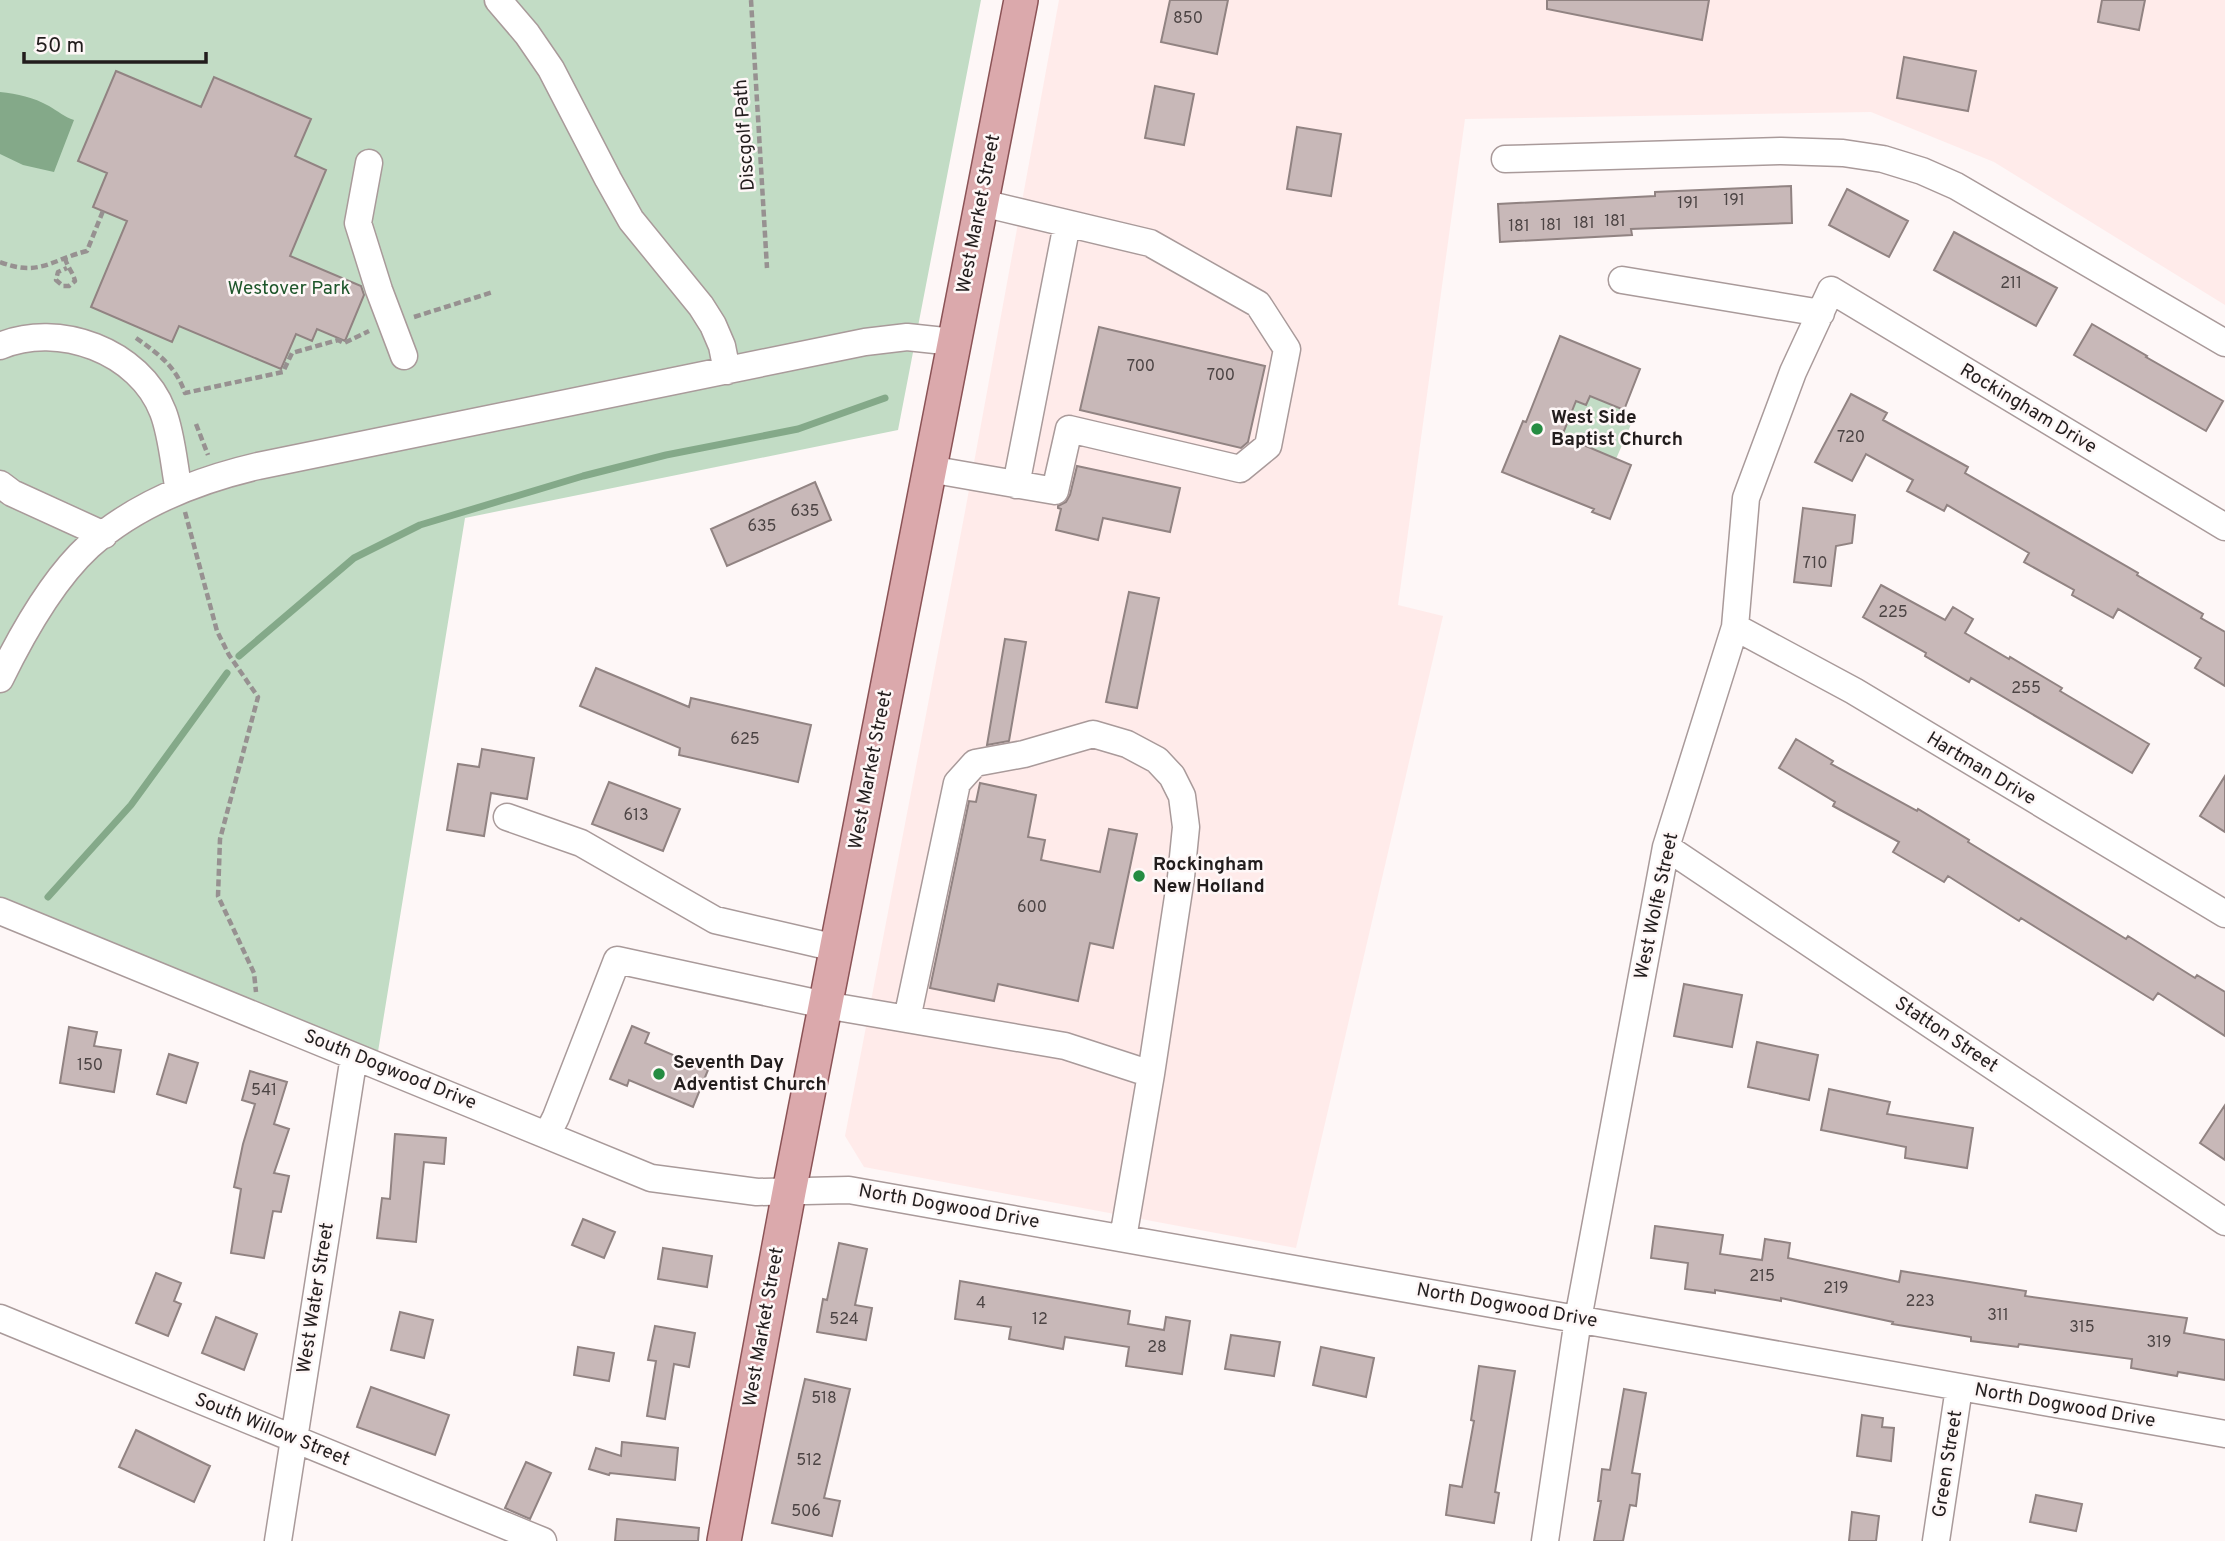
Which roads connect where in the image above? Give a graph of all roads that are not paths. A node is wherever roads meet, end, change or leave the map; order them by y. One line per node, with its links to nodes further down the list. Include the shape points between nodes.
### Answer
1 (498, 0): 13 (street, via 551,69 631,220 713,325)
2 (1021, 0): 5 (main road, West Market Street)
3 (1505, 159): 10 (street, via 1781,151 1883,159 1956,186)
4 (369, 163): 12 (street, via 358,223)
5 (982, 203): 6 (street); 9 (main road, West Market Street)
6 (1068, 223): 16 (street); 16 (street, via 1150,243 1258,304 1287,349 1268,446 1240,469 1069,429 1055,491)
7 (1622, 279): 8 (street)
8 (1826, 302): 18 (street, Rockingham Drive); 20 (street, West Wolfe Street, via 1793,372 1746,498)
9 (954, 342): 13 (street, via 889,338); 14 (main road, West Market Street)
10 (2225, 343)
11 (0, 346): 17 (street, via 15,339 68,338 128,364 150,386 163,412)
12 (404, 356)
13 (727, 371): 17 (street, via 258,466)
14 (929, 469): 16 (street); 26 (main road, West Market Street)
15 (0, 484): 19 (street)
16 (1016, 485)
17 (179, 491): 19 (street)
18 (2225, 527)
19 (104, 534): 21 (street, via 74,562 48,597)
20 (1735, 627): 23 (street, West Wolfe Street); 25 (street, Hartman Drive, via 1854,691)
21 (0, 679)
22 (507, 817): 26 (street, via 581,843 715,920)
23 (1666, 847): 33 (street, Statton Street); 36 (street, West Wolfe Street)
24 (0, 911): 29 (street, South Dogwood Drive)
25 (2225, 914)
26 (836, 948): 27 (main road, West Market Street)
27 (825, 1005): 28 (street); 31 (street, via 617,960); 32 (main road, West Market Street)
28 (907, 1019): 30 (street, via 1065,1046); 30 (street, via 957,783 975,763 1093,734 1127,744 1157,760 1172,776 1185,809 1181,877)
29 (354, 1055): 31 (street, South Dogwood Drive); 39 (street, West Water Street)
30 (1152, 1074): 34 (street)
31 (547, 1135): 32 (street, South Dogwood Drive, via 651,1178)
32 (789, 1192): 34 (street, North Dogwood Drive, via 849,1190); 43 (main road, West Market Street)
33 (2225, 1222)
34 (1123, 1238): 36 (street, North Dogwood Drive)
35 (0, 1318): 39 (street, South Willow Street)
36 (1578, 1319): 37 (street, North Dogwood Drive); 44 (street, West Wolfe Street)
37 (1959, 1388): 38 (street, North Dogwood Drive); 45 (street, Green Street)
38 (2225, 1434)
39 (294, 1438): 40 (street, South Willow Street); 41 (street, West Water Street)
40 (493, 1531): 42 (street, South Willow Street)
41 (278, 1541)
42 (543, 1541)
43 (724, 1541)
44 (1545, 1541)
45 (1936, 1541)

